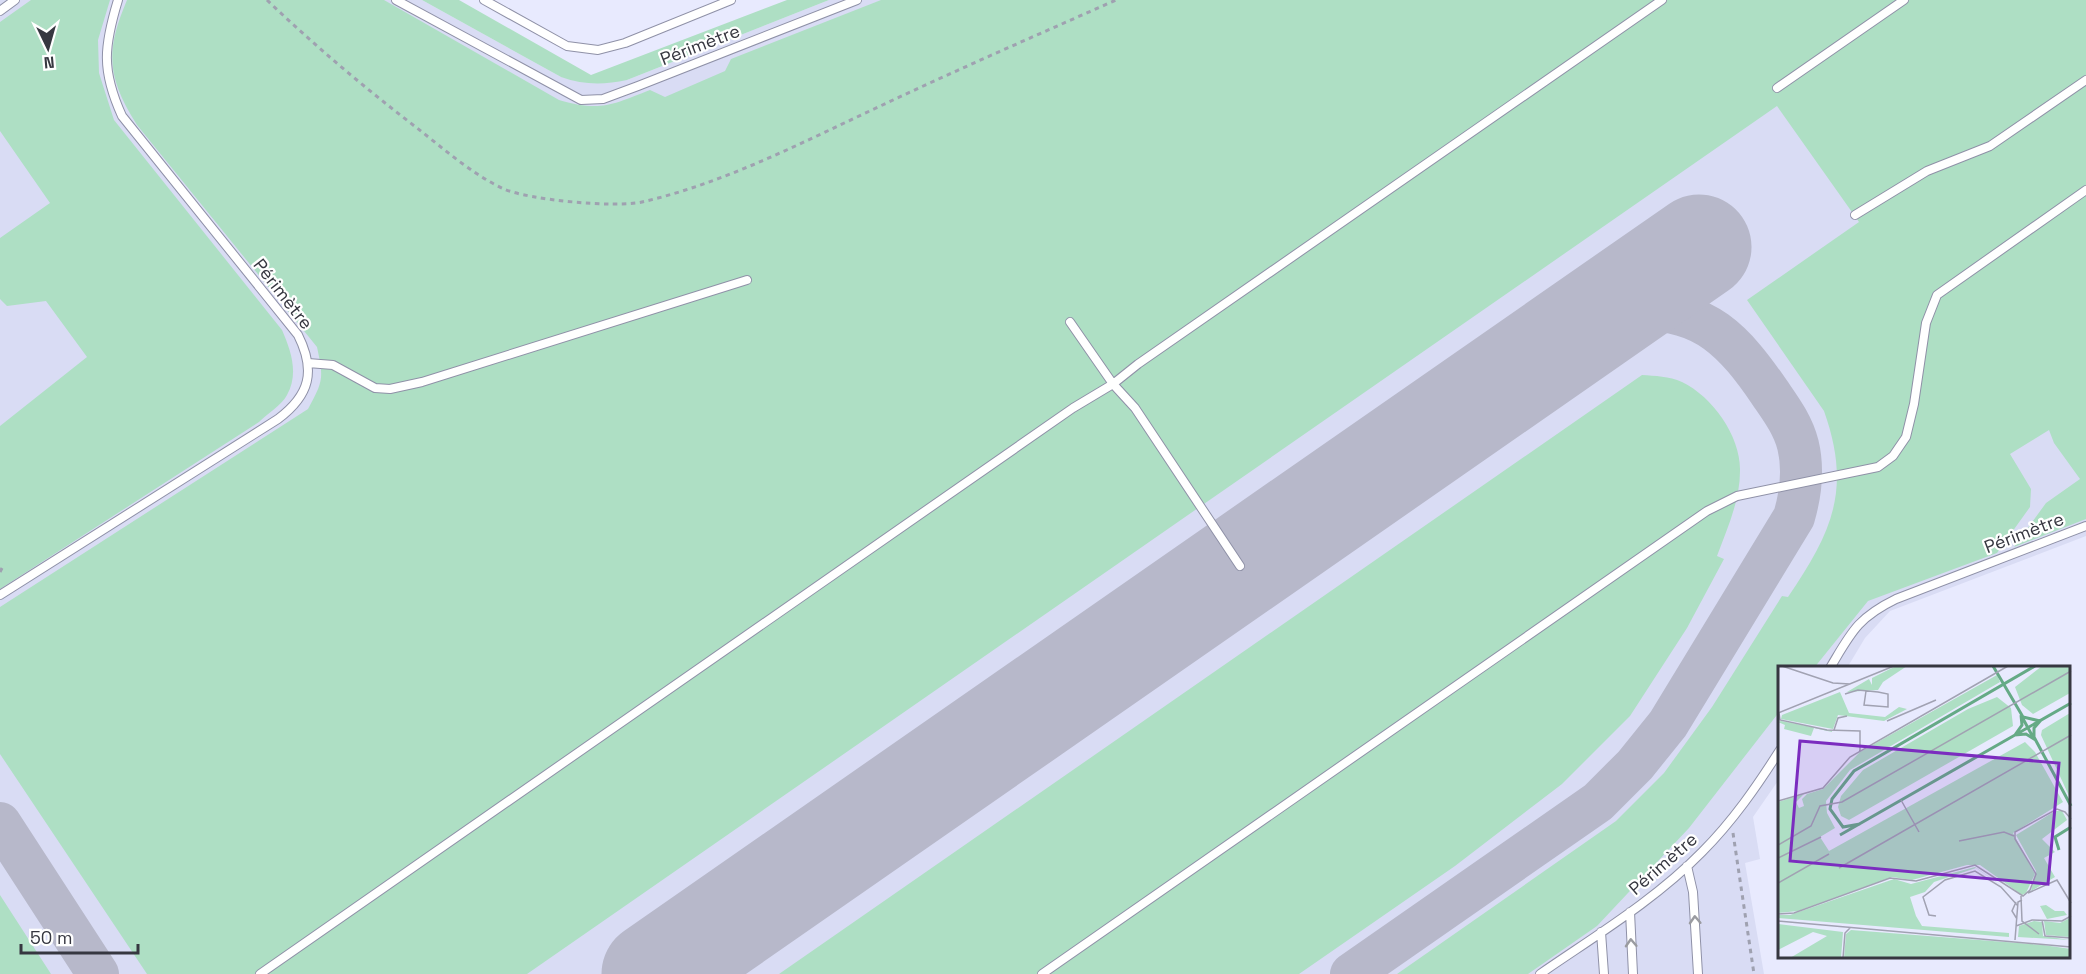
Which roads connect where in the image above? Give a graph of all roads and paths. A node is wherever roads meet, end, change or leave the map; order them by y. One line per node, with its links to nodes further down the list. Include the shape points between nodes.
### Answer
1 (15, 0): 11 (lane)
2 (118, 0): 18 (lane, Périmètre, via 106,40 108,75 122,116 298,334)
3 (267, 0): 8 (path, via 333,63 438,144 505,189 532,197 582,202 639,202 710,182 811,140)
4 (396, 0): 7 (lane, Périmètre, via 581,100 603,99)
5 (484, 0): 6 (lane, via 567,46 598,51)
6 (731, 0)
7 (857, 0)
8 (1116, 0)
9 (1662, 0): 19 (lane)
10 (1904, 0): 13 (lane)
11 (0, 11)
12 (2086, 80): 15 (lane, via 1990,146 1927,171)
13 (1778, 88)
14 (2086, 190): 32 (lane, via 1937,295 1926,323 1906,437 1893,456 1878,467 1737,496 1707,511)
15 (1855, 215)
16 (747, 280): 18 (lane, via 390,389 375,388 333,365)
17 (1070, 322): 19 (lane)
18 (308, 363): 24 (lane, Périmètre, via 304,391 294,407)
19 (1113, 384): 22 (lane, via 1135,408); 31 (lane, via 1073,408)
20 (2086, 525): 25 (lane, Périmètre, via 1873,610 1857,624)
21 (3, 566): 23 (path)
22 (1240, 566)
23 (0, 572)
24 (0, 595)
25 (1831, 666)
26 (1778, 753): 27 (lane, Périmètre)
27 (1731, 819): 28 (lane, Périmètre); 37 (path)
28 (1687, 866): 29 (lane, Périmètre); 36 (lane, one-way to 28, via 1693,892)
29 (1630, 912): 30 (lane, Périmètre); 35 (lane, one-way to 29)
30 (1601, 932): 33 (lane, Périmètre); 34 (lane)
31 (260, 974)
32 (1042, 974)
33 (1540, 974)
34 (1604, 974)
35 (1633, 974)
36 (1698, 974)
37 (1754, 974)

